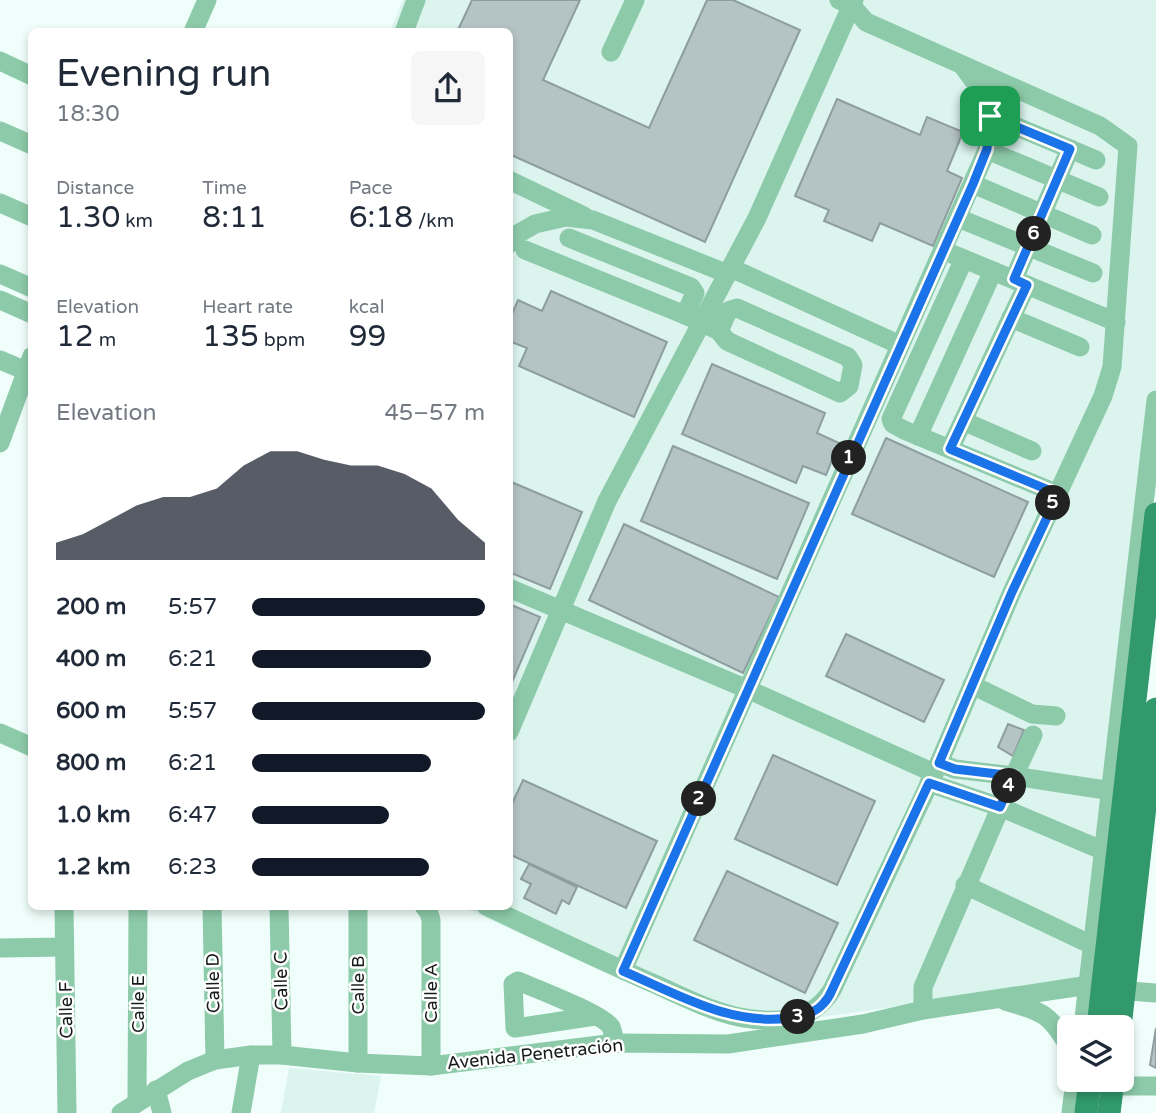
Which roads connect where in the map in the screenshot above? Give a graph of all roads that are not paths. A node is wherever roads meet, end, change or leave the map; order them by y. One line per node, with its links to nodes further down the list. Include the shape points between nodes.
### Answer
1 (207, 0): 5 (street)
2 (416, 0): 6 (street)
3 (635, 0): 7 (street)
4 (848, 2): 9 (street, via 866,22); 32 (street)
5 (195, 28)
6 (406, 28)
7 (611, 52)
8 (0, 61): 10 (street)
9 (962, 64): 11 (street, via 984,95); 41 (street, via 1100,126 1128,146)
10 (28, 74)
11 (990, 116): 14 (street); 15 (street)
12 (0, 131): 13 (street)
13 (28, 143)
14 (987, 149): 17 (street); 19 (street)
15 (1070, 149): 16 (street); 17 (street)
16 (1096, 160)
17 (1058, 179): 20 (street); 22 (street)
18 (513, 182): 25 (street)
19 (973, 184): 22 (street); 24 (street)
20 (1099, 197)
21 (0, 203): 23 (street)
22 (1042, 214): 26 (street); 28 (street)
23 (28, 215)
24 (958, 218): 28 (street); 30 (street)
25 (593, 220): 29 (street, via 566,218 535,224 516,235); 32 (street)
26 (1092, 235)
27 (569, 238): 42 (street, via 691,287)
28 (1029, 246): 34 (street); 36 (street)
29 (517, 247): 42 (street)
30 (943, 250): 31 (street); 43 (street)
31 (964, 259): 33 (street); 50 (street, via 891,419)
32 (730, 271): 42 (street); 43 (street)
33 (993, 271): 36 (street); 50 (street)
34 (1093, 273)
35 (0, 274): 37 (street)
36 (1021, 282): 40 (street); 41 (street)
37 (28, 286)
38 (0, 300): 39 (street)
39 (28, 312)
40 (1011, 318): 44 (street); 49 (street)
41 (1116, 322): 54 (street, via 1112,368 1103,396)
42 (702, 323): 42 (street, via 737,308 848,357 853,365 849,386 840,393 727,341); 57 (street, via 607,501)
43 (900, 345): 59 (street)
44 (1080, 347)
45 (0, 360): 46 (street)
46 (28, 363)
47 (28, 366): 51 (street)
48 (1156, 400): 68 (street)
49 (963, 421): 52 (street); 53 (street)
50 (918, 436): 52 (street)
51 (0, 440)
52 (950, 449): 54 (street)
53 (1032, 451)
54 (1058, 494): 58 (street)
55 (1156, 514): 83 (main road, via 1116,855)
56 (513, 590): 57 (street)
57 (560, 610): 59 (street); 62 (street)
58 (972, 685): 61 (street, via 1032,714); 66 (street)
59 (747, 689): 66 (street); 82 (street)
60 (1156, 709): 83 (main road)
61 (1056, 716)
62 (513, 723)
63 (0, 733): 65 (street)
64 (1033, 735): 67 (street)
65 (28, 745)
66 (934, 773): 67 (street, via 955,769); 69 (street); 82 (street, via 832,990 812,1012 775,1020 751,1019 696,1003)
67 (1014, 776): 68 (street); 69 (street)
68 (1112, 791): 70 (street)
69 (1000, 807): 70 (street); 71 (street)
70 (1104, 851): 79 (street)
71 (965, 885): 79 (street); 86 (street, via 923,987)
72 (64, 910): 80 (street, Calle F)
73 (138, 910): 104 (street, Calle E)
74 (212, 910): 95 (street, Calle D)
75 (279, 910): 94 (street, Calle C)
76 (358, 910): 96 (street, Calle B)
77 (494, 910): 82 (street)
78 (427, 913): 97 (street, Calle A)
79 (1094, 946): 83 (street)
80 (65, 947): 81 (street); 105 (street, Calle F)
81 (0, 948)
82 (623, 971)
83 (1106, 988): 84 (street); 85 (street, Avenida Penetración); 87 (street); 88 (main road); 89 (main road)
84 (1156, 993)
85 (1001, 1000): 86 (street, Avenida Penetración); 91 (street, via 1046,1014)
86 (923, 1010): 92 (street, Avenida Penetración, via 728,1044)
87 (1090, 1015)
88 (1100, 1015)
89 (1116, 1015)
90 (595, 1016): 92 (street, via 610,1025)
91 (1057, 1027)
92 (615, 1043): 97 (street, Avenida Penetración)
93 (251, 1055): 94 (street, Avenida Penetración); 95 (street, Avenida Penetración); 108 (street)
94 (282, 1055): 96 (street, Avenida Penetración)
95 (215, 1060): 100 (street, Avenida Penetración)
96 (358, 1063): 97 (street, Avenida Penetración)
97 (431, 1066)
98 (1134, 1084): 99 (street)
99 (1156, 1086)
100 (156, 1090): 104 (street, Avenida Penetración); 107 (street)
101 (1074, 1092): 109 (street)
102 (1099, 1092): 110 (main road)
103 (1106, 1092): 111 (main road)
104 (137, 1101): 106 (street, Avenida Penetración)
105 (67, 1113)
106 (121, 1113)
107 (162, 1113)
108 (241, 1113)
109 (1071, 1113)
110 (1086, 1113)
111 (1109, 1113)

